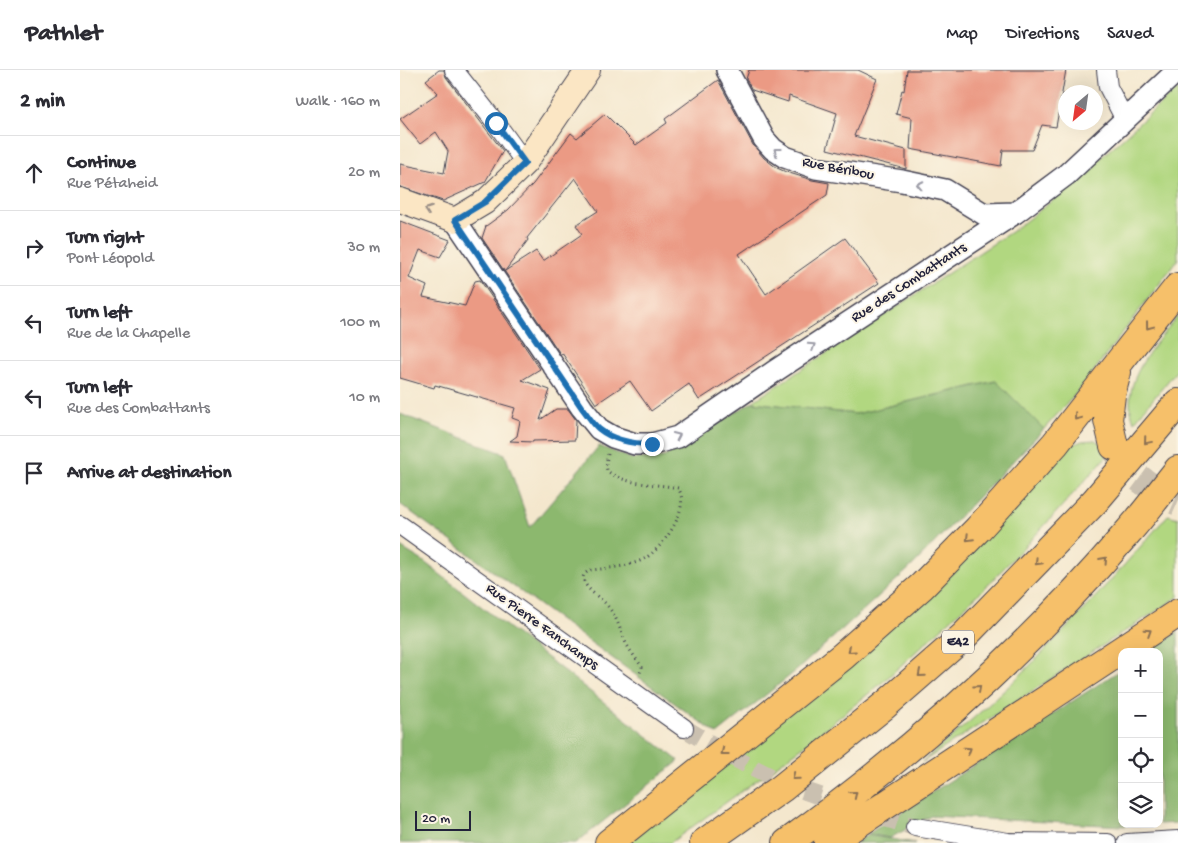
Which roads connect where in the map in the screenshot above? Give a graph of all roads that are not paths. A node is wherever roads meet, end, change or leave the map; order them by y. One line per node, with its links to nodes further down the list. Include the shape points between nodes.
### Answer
1 (454, 70): 7 (street)
2 (588, 70): 7 (main road)
3 (727, 70): 9 (street, Rue Béribou, one-way to 3, via 945,190 816,168 785,156 764,139)
4 (1106, 70): 6 (street, via 1108,87)
5 (1178, 70): 6 (street, Rue des Combattants)
6 (1125, 120): 10 (street, Rue des Combattants, via 1066,175)
7 (525, 163): 11 (main road, via 485,202)
8 (400, 200): 11 (main road, one-way to 8)
9 (964, 202): 10 (street, Rue Béribou, via 984,214); 12 (street, via 969,221)
10 (1016, 213): 12 (street, Rue des Combattants)
11 (455, 220): 12 (street, Rue des Combattants, one-way to 12, via 582,408 599,429 635,444 652,444 678,437)
12 (960, 250)
13 (1178, 287): 14 (highway, one-way to 14)
14 (1118, 365): 16 (highway, via 1108,420); 23 (highway, one-way to 23, via 1055,444 922,586 836,662)
15 (1178, 403): 24 (highway, E42, one-way to 24, via 1095,501 965,635 782,788)
16 (1114, 446)
17 (1178, 470): 25 (highway, one-way to 17, via 843,803 926,735 996,671 1116,546)
18 (400, 525): 20 (street, Rue Pierre Fanchamps)
19 (1178, 613): 26 (highway, one-way to 19)
20 (684, 728)
21 (915, 827): 27 (street, via 1008,842)
22 (1178, 840): 28 (street)
23 (609, 843)
24 (704, 843)
25 (787, 843)
26 (828, 843)
27 (1108, 843)
28 (1127, 843)

